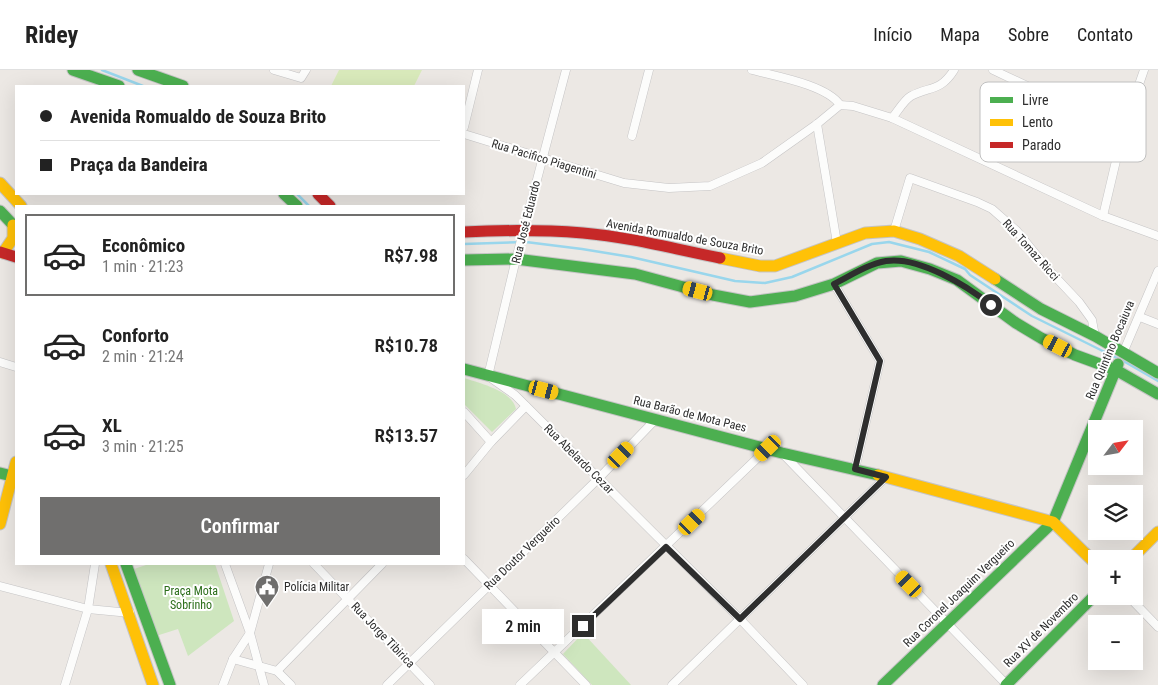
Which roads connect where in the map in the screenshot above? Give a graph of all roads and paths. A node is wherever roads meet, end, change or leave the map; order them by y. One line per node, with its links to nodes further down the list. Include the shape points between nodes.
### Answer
1 (73, 70): 14 (main road)
2 (138, 70): 15 (main road)
3 (274, 70): 4 (street, via 301,78)
4 (306, 70)
5 (478, 70): 18 (street)
6 (566, 70): 22 (street, Rua José Eduardo)
7 (649, 70): 21 (street)
8 (752, 70): 16 (street, via 816,88)
9 (954, 70): 17 (street, via 948,80 937,88 910,97)
10 (994, 70): 12 (street)
11 (1144, 70): 13 (street)
12 (1019, 82)
13 (1140, 82)
14 (115, 85)
15 (180, 85)
16 (840, 105): 17 (street); 19 (street, Rua Pacifico Piagentini)
17 (892, 118): 23 (street)
18 (465, 123)
19 (817, 124): 22 (street, Rua Pacifico Piagentini, via 762,163 710,186 669,188 624,183); 39 (street)
20 (465, 134): 22 (street, Rua Pacifico Piagentini)
21 (632, 136)
22 (542, 158): 37 (street, Rua José Eduardo)
23 (980, 159)
24 (987, 162): 33 (street)
25 (1116, 162): 33 (street)
26 (0, 183): 29 (main road)
27 (285, 195): 30 (main road)
28 (319, 195): 31 (main road)
29 (20, 205)
30 (295, 205)
31 (329, 205)
32 (0, 211): 34 (main road)
33 (1103, 216): 38 (street)
34 (15, 227): 40 (main road, via 13,238)
35 (894, 231): 39 (main road, Avenida Romualdo de Souza Brito, via 865,233); 48 (main road, Avenida Romualdo de Souza Brito, via 920,238 960,256 1041,309); 48 (street, Rua Tomaz Ricci, via 910,178 992,209 1017,231 1079,302 1092,320)
36 (465, 232): 37 (main road, Avenida Romualdo de Souza Brito)
37 (523, 232): 39 (main road, Avenida Romualdo de Souza Brito, via 584,233 760,266 775,266); 42 (street, Rua José Eduardo)
38 (1158, 236)
39 (837, 243)
40 (2, 252): 41 (main road)
41 (15, 257)
42 (516, 259): 43 (main road); 45 (main road, via 635,274 750,302 795,296); 55 (street, Rua José Eduardo)
43 (465, 260)
44 (1158, 271): 46 (street, Rua Quintino Bocaiuva)
45 (834, 284): 53 (main road, via 877,263 914,264 957,280 1016,323 1049,342); 63 (street, via 880,361)
46 (1140, 317): 47 (street); 49 (street, Rua Quintino Bocaiuva)
47 (1158, 324)
48 (1095, 336): 49 (main road, Avenida Romualdo de Souza Brito)
49 (1123, 353): 53 (main road, Rua Quintino Bocaiuva); 54 (main road, Avenida Romualdo de Souza Brito)
50 (0, 362): 51 (street)
51 (15, 367)
52 (465, 370): 55 (main road, Rua Barão de Mota Paes)
53 (1116, 370): 56 (main road); 70 (main road, Rua Quintino Bocaiuva)
54 (1158, 373)
55 (488, 376): 57 (street, Rua Abelardo Cezar); 59 (main road, Rua Barão de Mota Paes)
56 (1158, 394)
57 (526, 406): 60 (street); 68 (street, Rua Abelardo Cezar)
58 (465, 413): 60 (street)
59 (655, 420): 61 (main road, Rua Barão de Mota Paes); 68 (street, Rua Doutor Vergueiro)
60 (491, 442): 65 (street)
61 (768, 448): 62 (main road, Rua Barão de Mota Paes); 74 (street)
62 (782, 453): 63 (main road, Rua Barão de Mota Paes); 69 (street)
63 (855, 469): 67 (main road, Rua Barão de Mota Paes)
64 (0, 473): 66 (main road)
65 (465, 473)
66 (14, 477): 71 (main road)
67 (886, 477): 69 (street); 70 (main road, Rua Barão de Mota Paes)
68 (598, 479): 74 (street, Rua Abelardo Cezar); 86 (street, Rua Doutor Vergueiro)
69 (844, 517): 95 (street); 96 (street)
70 (1053, 522): 76 (main road, Rua Barão de Mota Paes); 96 (main road, Rua Coronel Joaquim Vergueiro)
71 (0, 524)
72 (1158, 532): 75 (main road)
73 (1158, 543): 77 (main road)
74 (666, 547): 95 (street, Rua Abelardo Cezar); 99 (street)
75 (1140, 550)
76 (1088, 556)
77 (1143, 558)
78 (465, 560): 86 (street)
79 (95, 565): 93 (street)
80 (118, 565): 94 (main road)
81 (119, 565): 92 (main road)
82 (226, 565): 98 (street)
83 (269, 565): 98 (street)
84 (315, 565): 88 (street, Rua Jorge Tibirica)
85 (381, 565): 88 (street)
86 (488, 585): 99 (street); 101 (street, Rua Doutor Vergueiro)
87 (0, 586): 93 (street)
88 (347, 598): 101 (street, Rua Jorge Tibirica); 103 (street)
89 (1088, 602): 117 (main road, Rua XV de Novembro)
90 (1094, 605): 117 (main road, Rua XV de Novembro)
91 (1137, 605): 97 (street)
92 (142, 608): 94 (street); 106 (main road)
93 (88, 609): 94 (street); 104 (street)
94 (128, 613): 105 (main road)
95 (740, 619): 114 (street); 115 (street)
96 (948, 624): 116 (main road, Rua Coronel Joaquim Vergueiro); 117 (street)
97 (1158, 627)
98 (250, 633): 100 (street); 102 (street)
99 (555, 653): 112 (street); 113 (street)
100 (233, 659): 102 (street); 107 (street)
101 (409, 662): 110 (street, Rua Doutor Vergueiro); 111 (street, Rua Jorge Tibirica)
102 (258, 666): 103 (street); 108 (street)
103 (277, 671): 109 (street)
104 (65, 685)
105 (153, 685)
106 (170, 685)
107 (222, 685)
108 (264, 685)
109 (291, 685)
110 (387, 685)
111 (430, 685)
112 (520, 685)
113 (586, 685)
114 (672, 685)
115 (803, 685)
116 (883, 685)
117 (1009, 685)

